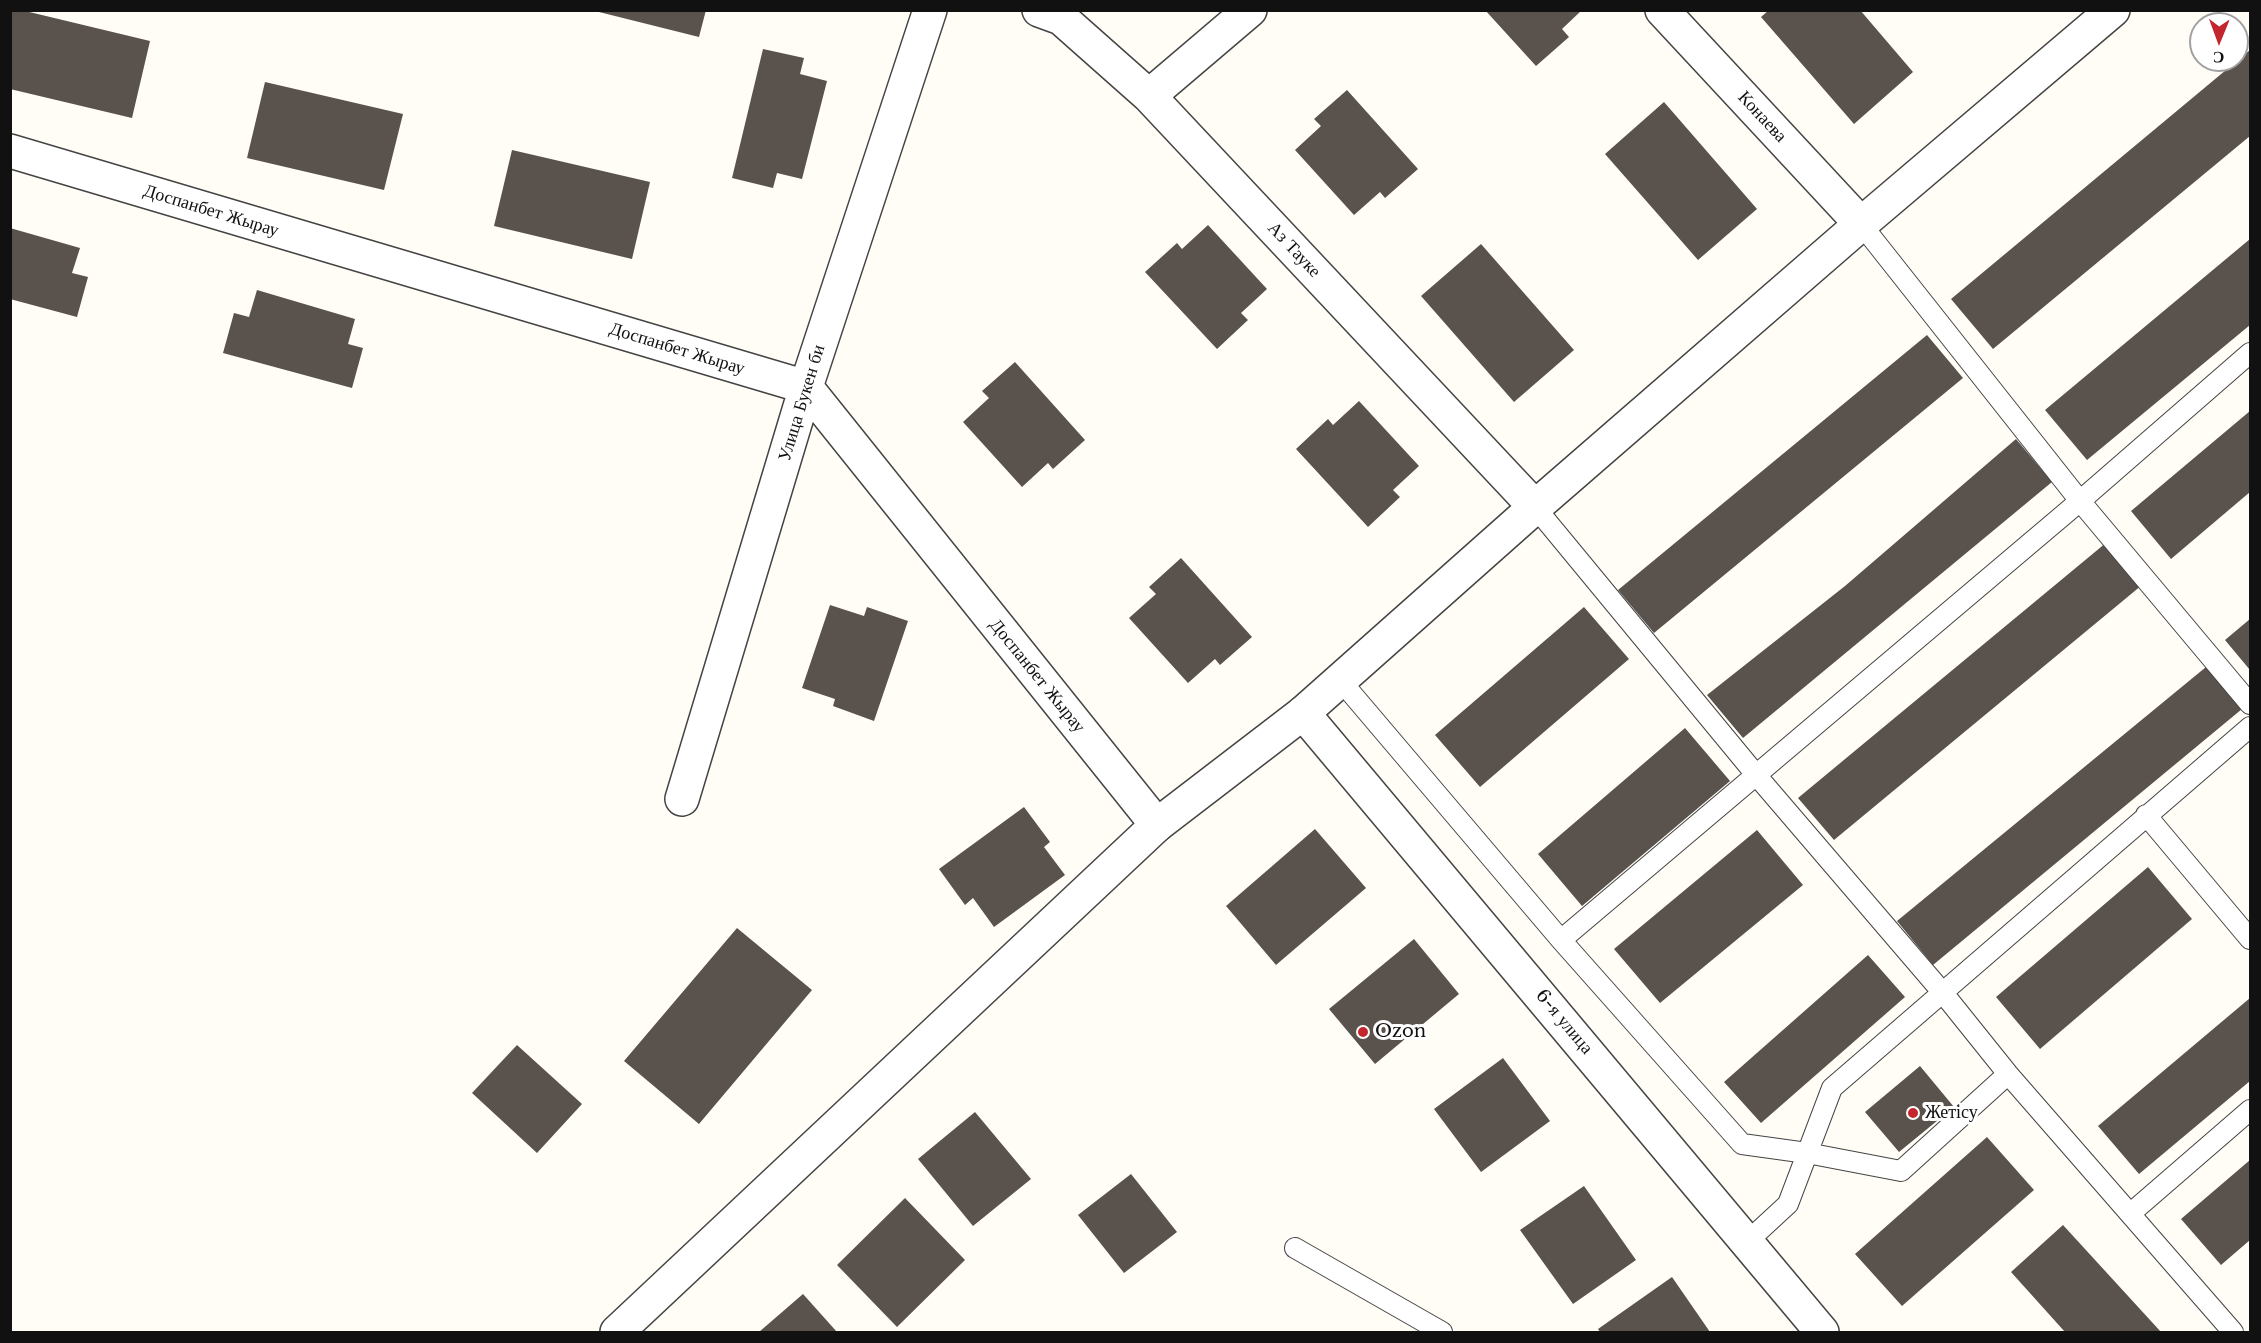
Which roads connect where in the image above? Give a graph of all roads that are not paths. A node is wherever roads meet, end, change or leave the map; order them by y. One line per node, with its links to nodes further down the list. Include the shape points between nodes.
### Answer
1 (930, 10): 10 (street, Улица Букен би)
2 (1039, 10): 6 (street, Аз Тауке, via 1061,18)
3 (1250, 10): 6 (street)
4 (1662, 10): 8 (street, Конаева)
5 (2113, 10): 8 (street)
6 (1149, 96): 12 (street, Аз Тауке)
7 (10, 151): 10 (street, Доспанбет Жырау)
8 (1861, 225): 11 (lane); 12 (street)
9 (2250, 353): 11 (lane)
10 (806, 387): 18 (street, Улица Букен би); 20 (street, Доспанбет Жырау)
11 (2080, 501): 14 (lane); 17 (lane)
12 (1535, 507): 13 (street); 17 (lane)
13 (1341, 681): 15 (street); 22 (lane)
14 (2250, 704)
15 (1303, 713): 20 (street); 28 (street, 6-я улица)
16 (2250, 727): 19 (lane)
17 (1757, 776): 22 (lane); 23 (lane)
18 (682, 799)
19 (2146, 815): 21 (lane); 23 (lane)
20 (1157, 825): 30 (street)
21 (2250, 939)
22 (1561, 940): 26 (lane, via 1742,1144)
23 (1943, 993): 24 (lane); 26 (lane, via 1832,1088)
24 (2008, 1074): 26 (lane, via 1901,1172); 27 (lane)
25 (2250, 1110): 27 (lane)
26 (1808, 1153): 28 (lane, via 1788,1203)
27 (2131, 1213): 33 (lane)
28 (1748, 1241): 32 (street, 6-я улица)
29 (1295, 1248): 31 (lane)
30 (616, 1332)
31 (1442, 1332)
32 (1822, 1332)
33 (2233, 1332)

